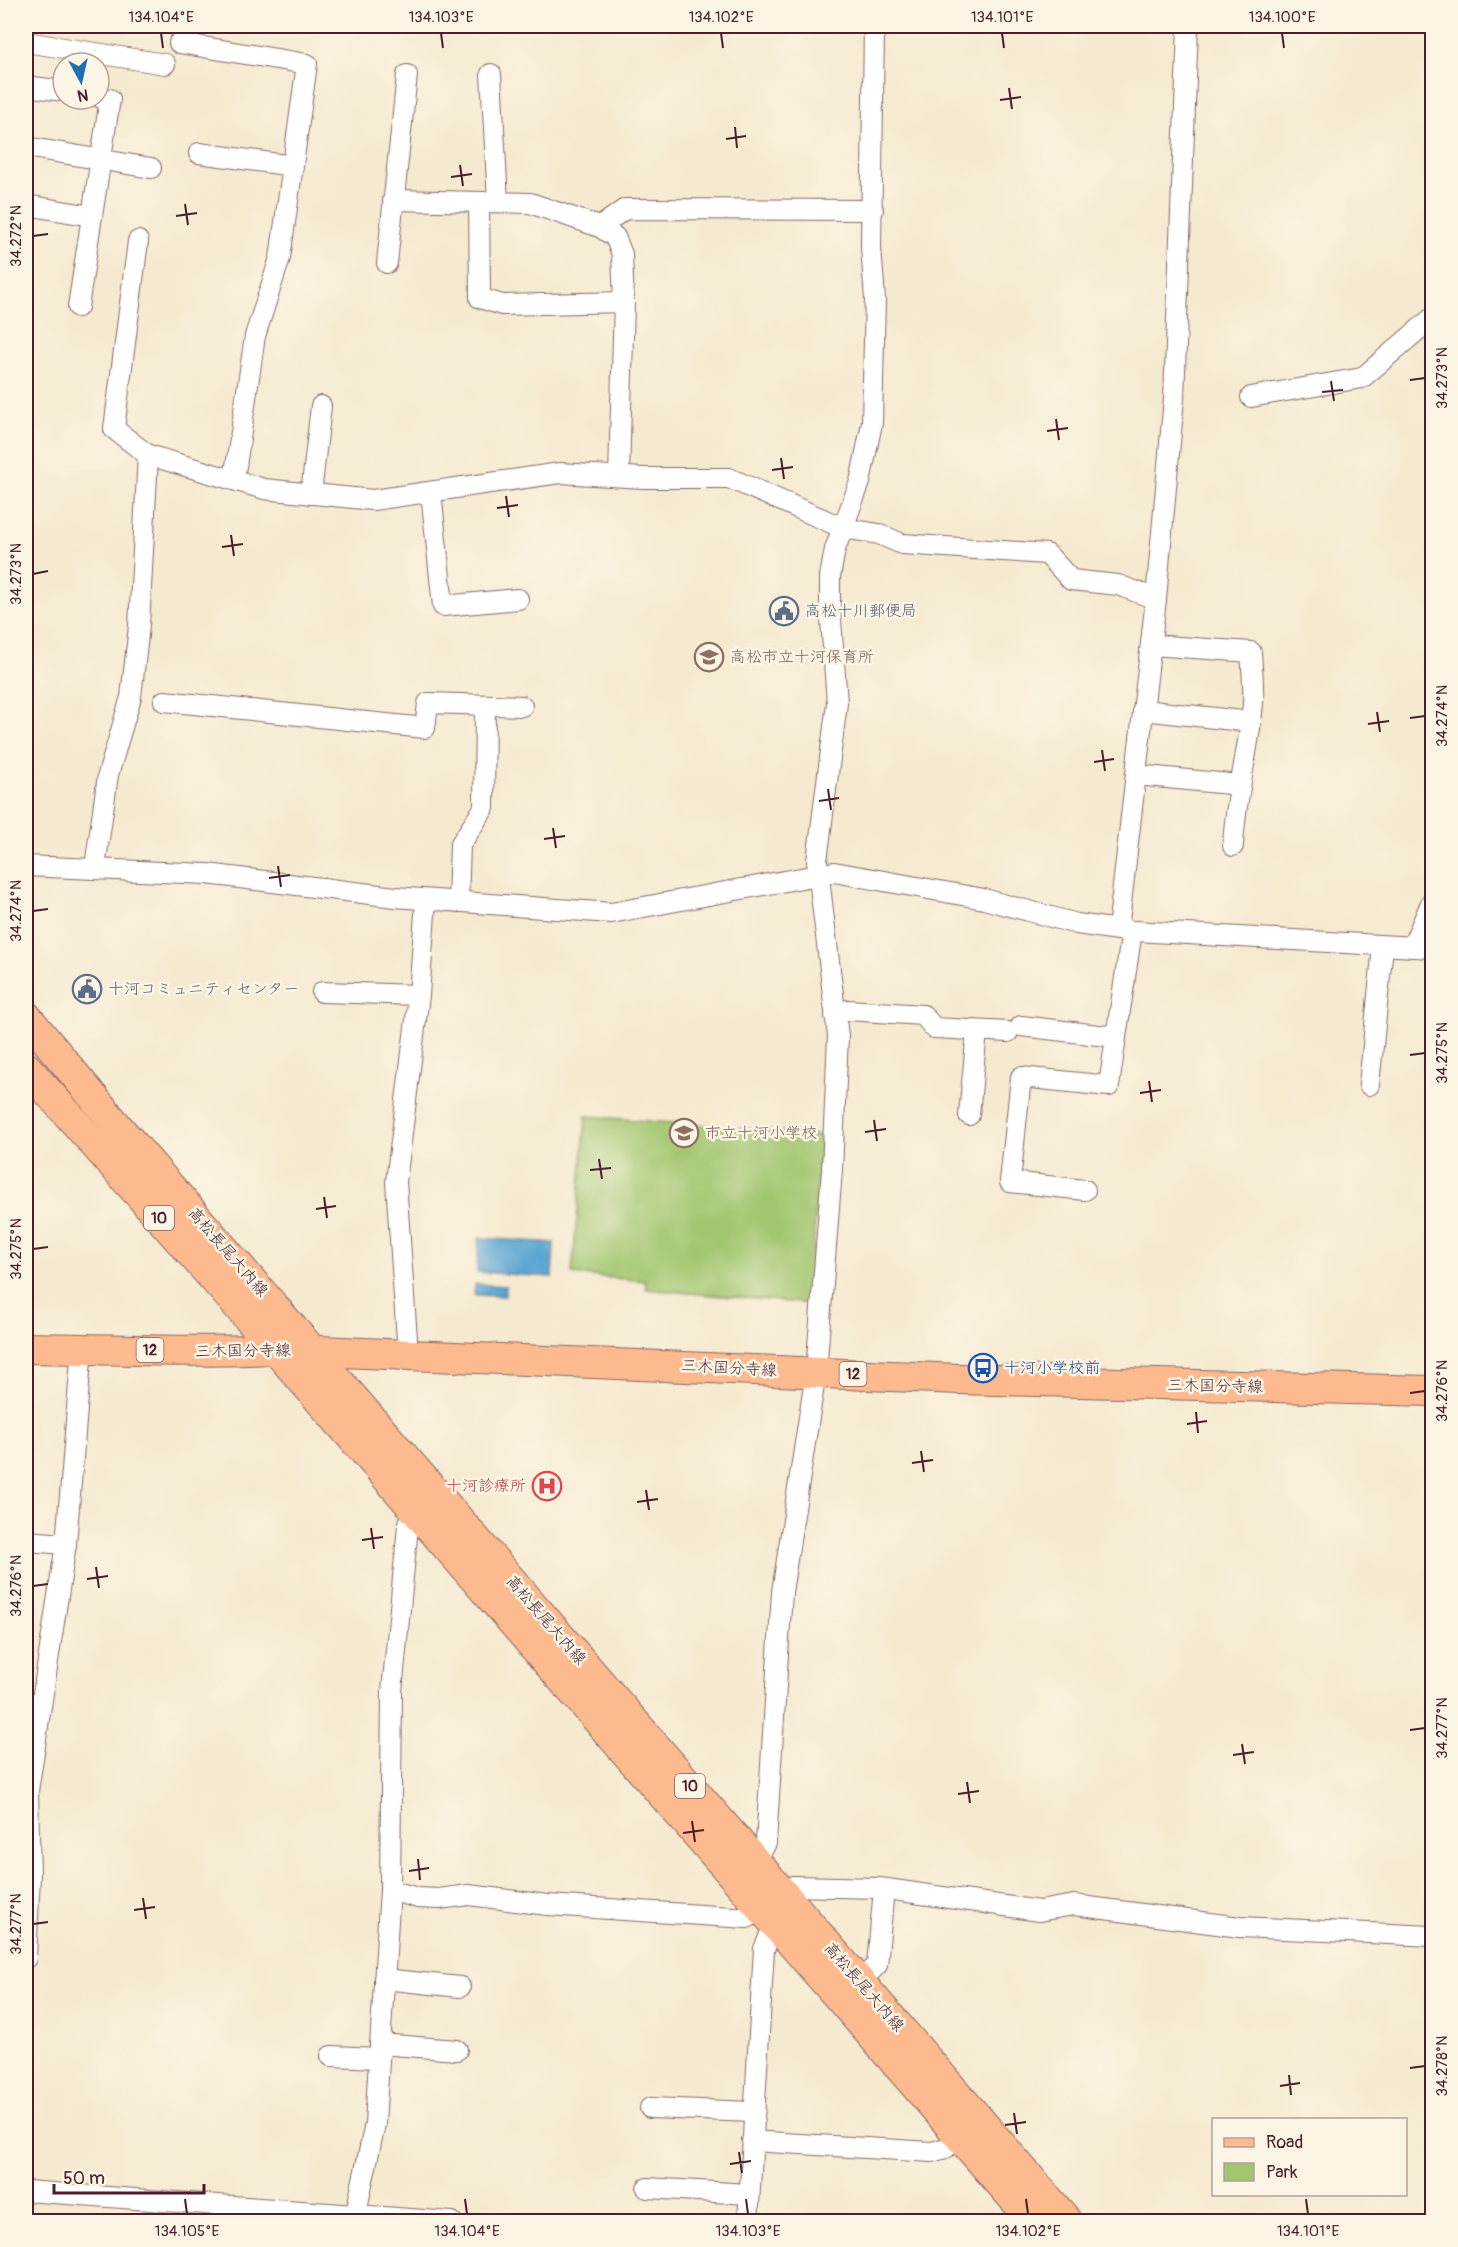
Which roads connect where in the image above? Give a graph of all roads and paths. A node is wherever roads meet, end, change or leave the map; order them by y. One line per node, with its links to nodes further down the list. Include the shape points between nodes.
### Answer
1 (874, 26): 19 (street)
2 (1188, 26): 36 (street, via 1174,398)
3 (26, 42): 5 (street)
4 (179, 43): 14 (street, via 307,64)
5 (165, 64)
6 (491, 74): 17 (street)
7 (407, 75): 16 (street)
8 (26, 86): 9 (street)
9 (51, 89)
10 (108, 111): 13 (street)
11 (26, 147): 13 (street)
12 (199, 153): 14 (street)
13 (101, 160): 15 (street); 20 (street)
14 (293, 166): 31 (street, via 280,258 255,336)
15 (151, 168)
16 (393, 200): 17 (street); 23 (street)
17 (488, 202): 21 (street, via 530,203); 24 (street, via 480,298 502,305)
18 (26, 204): 20 (street)
19 (873, 210): 21 (street, via 625,210); 34 (street, via 872,423 860,482)
20 (92, 216): 25 (street)
21 (600, 227): 24 (street, via 615,237 622,254)
22 (138, 242): 29 (street, via 114,429)
23 (387, 263)
24 (624, 302): 30 (street)
25 (78, 307)
26 (1432, 318): 27 (street, via 1362,378)
27 (1251, 397)
28 (321, 406): 33 (street)
29 (148, 455): 31 (street); 47 (street, via 139,626 131,697 108,775)
30 (620, 476): 32 (street, via 560,472); 34 (street, via 729,478)
31 (234, 480): 33 (street, via 264,489)
32 (431, 492): 33 (street, via 373,501); 35 (street, via 443,606)
33 (311, 494)
34 (843, 528): 36 (street, via 879,534 902,544 1047,554 1071,580 1118,585); 48 (street, via 830,577 837,703)
35 (518, 599)
36 (1156, 599): 37 (street)
37 (1151, 645): 41 (street); 42 (street, via 1251,652)
38 (164, 701): 39 (street, via 425,728 428,703)
39 (485, 705): 40 (street); 51 (street, via 484,808 460,845)
40 (522, 706)
41 (1143, 710): 42 (street); 43 (street)
42 (1251, 722): 44 (street)
43 (1136, 775): 44 (street); 52 (street)
44 (1240, 786): 45 (street)
45 (1233, 846)
46 (26, 866): 47 (street)
47 (95, 867): 49 (street, via 207,874)
48 (818, 874): 51 (street, via 611,913); 52 (street, via 834,872 984,899 1077,924); 59 (street)
49 (426, 900): 51 (street); 57 (street)
50 (1432, 901): 54 (street)
51 (458, 902)
52 (1125, 930): 53 (street); 61 (street)
53 (1383, 946): 54 (street); 63 (street)
54 (1412, 947): 55 (street)
55 (1432, 948)
56 (322, 992): 57 (street)
57 (419, 995): 70 (street, via 396,1182)
58 (26, 1016): 69 (main road, 高松長尾大内線 / 10)
59 (835, 1016): 60 (street, via 848,1010 923,1015 934,1028); 71 (street, via 838,1036 832,1170)
60 (977, 1031): 61 (street, via 1014,1029); 64 (street)
61 (1116, 1037): 65 (street, via 1109,1086 1021,1077 1010,1182)
62 (26, 1067): 68 (main road, 高松長尾大内線 / 10)
63 (1369, 1085)
64 (969, 1115)
65 (1085, 1190)
66 (82, 1347): 67 (main road, 三木国分寺線 / 12); 68 (main road, 三木国分寺線 / 12, via 209,1352); 75 (street)
67 (26, 1348)
68 (274, 1349): 69 (main road, 三木国分寺線 / 12); 73 (main road, 高松長尾大内線 / 10)
69 (312, 1350): 70 (main road, 三木国分寺線 / 12); 76 (main road, 高松長尾大内線 / 10)
70 (408, 1354): 71 (main road, 三木国分寺線 / 12)
71 (816, 1372): 72 (main road, 三木国分寺線 / 12); 76 (street, via 782,1592 765,1843)
72 (1432, 1391)
73 (414, 1510): 76 (main road, 高松長尾大内線 / 10); 79 (street, via 408,1526 392,1691)
74 (26, 1541): 75 (street)
75 (66, 1544): 77 (street, via 28,1791)
76 (749, 1873): 80 (main road, 高松長尾大内線 / 10)
77 (28, 1875): 82 (street)
78 (884, 1889): 80 (street, via 793,1886); 81 (street, via 1038,1911 1074,1905 1240,1927); 84 (street, via 877,1965)
79 (390, 1890): 80 (street, via 418,1898 469,1895 717,1917 747,1918); 83 (street)
80 (779, 1909): 84 (main road, 高松長尾大内線 / 10); 90 (street, via 764,1948); 91 (main road, 高松長尾大内線 / 10)
81 (1432, 1936)
82 (26, 1958)
83 (384, 1979): 85 (street); 87 (street)
84 (860, 1982): 100 (main road, 高松長尾大内線 / 10)
85 (460, 1987)
86 (457, 2050): 87 (street)
87 (380, 2051): 88 (street); 96 (street, via 375,2124)
88 (331, 2056)
89 (650, 2108): 90 (street)
90 (753, 2112): 92 (street)
91 (960, 2136): 92 (street, via 946,2148 932,2152); 99 (main road, 高松長尾大内線 / 10)
92 (752, 2141): 95 (street)
93 (647, 2188): 95 (street)
94 (26, 2192): 96 (street)
95 (749, 2194): 98 (street)
96 (355, 2217): 97 (street)
97 (452, 2222)
98 (748, 2222)
99 (1034, 2222)
100 (1068, 2222)

